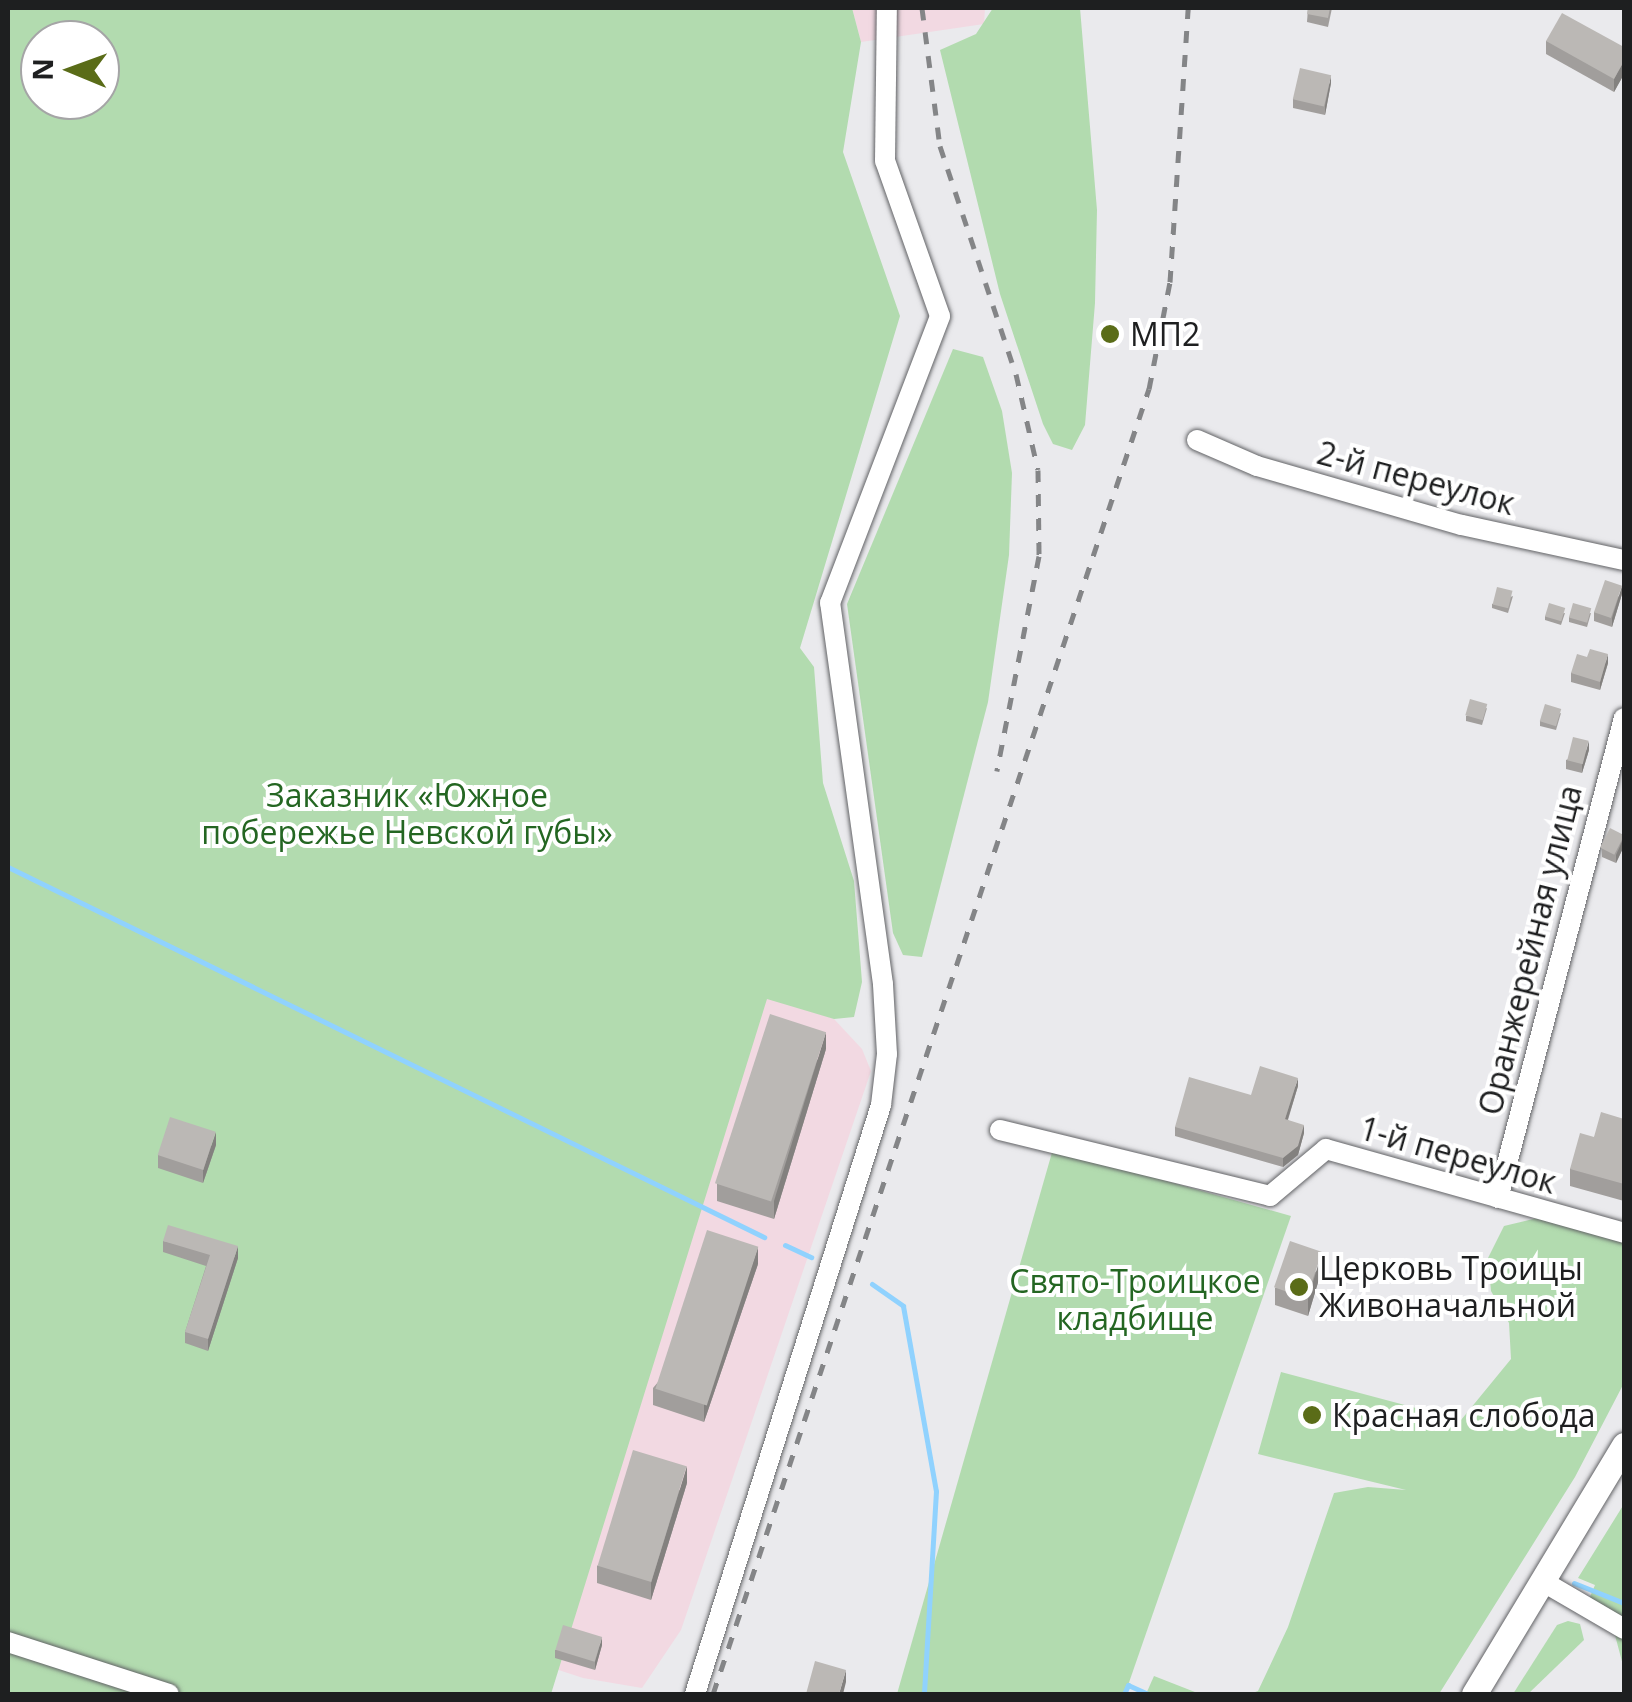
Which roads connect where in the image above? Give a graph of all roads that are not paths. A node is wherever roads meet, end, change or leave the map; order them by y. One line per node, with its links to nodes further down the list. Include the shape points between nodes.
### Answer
1 (887, 8): 13 (street, via 885,161 940,316 830,603 883,984 882,1105)
2 (1197, 440): 3 (street, 2-й переулок, via 1258,466 1462,525)
3 (1624, 560)
4 (1624, 718): 6 (street, Оранжерейная улица)
5 (1000, 1130): 6 (street, 1-й переулок, via 1270,1196 1326,1149)
6 (1498, 1198): 7 (street, 1-й переулок)
7 (1624, 1233)
8 (1624, 1445): 9 (main road)
9 (1542, 1581): 10 (street); 14 (main road)
10 (1624, 1628)
11 (8, 1642): 12 (street)
12 (169, 1694)
13 (695, 1694)
14 (1474, 1694)

